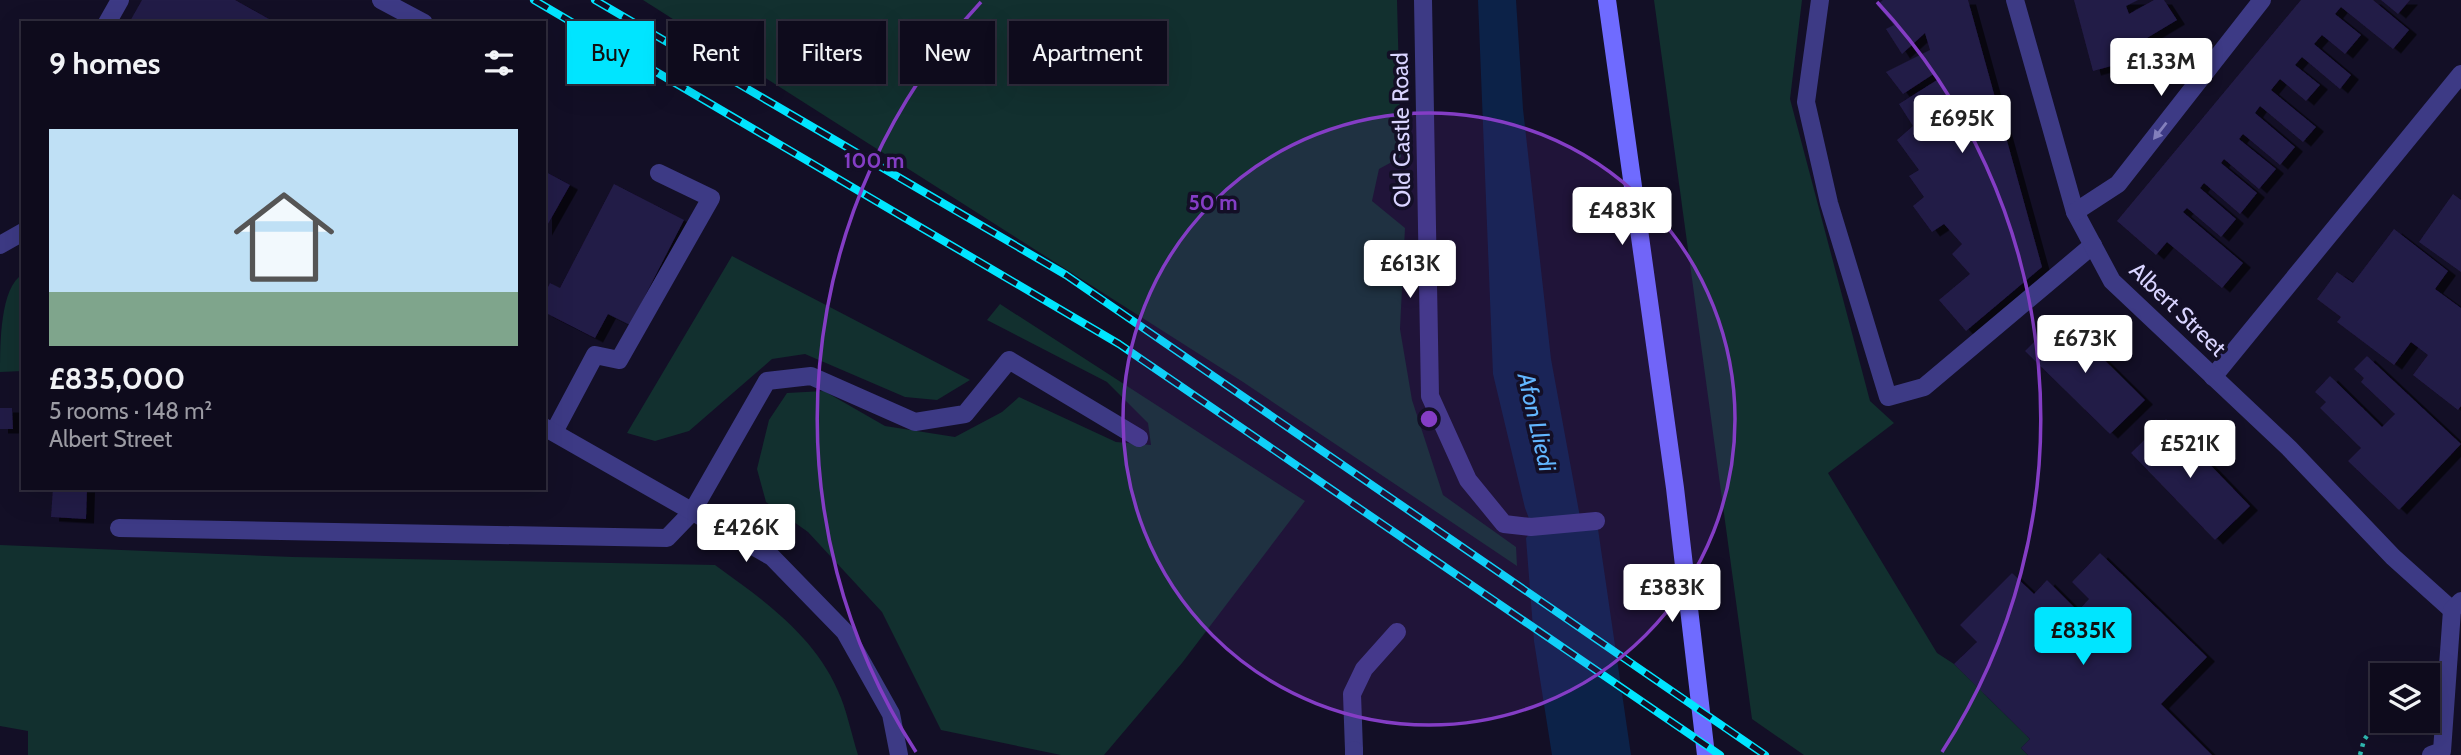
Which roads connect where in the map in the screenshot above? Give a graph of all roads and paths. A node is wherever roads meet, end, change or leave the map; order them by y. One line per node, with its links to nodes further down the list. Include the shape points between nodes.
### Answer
1 (120, 0): 8 (street)
2 (381, 0): 9 (street)
3 (1423, 0): 20 (street, Old Castle Road, via 1430,396 1468,480 1504,524 1531,527)
4 (1607, 0): 28 (main road, via 1675,488)
5 (1820, 0): 15 (street, via 1807,102 1829,203 1888,397 1924,387)
6 (2015, 0): 12 (street, Albert Street)
7 (2262, 0): 12 (street, one-way to 12, via 2118,184)
8 (108, 21)
9 (420, 21)
10 (2461, 74): 16 (street)
11 (659, 173): 17 (street, via 711,198 619,360 595,355)
12 (2075, 212): 15 (street, Albert Street)
13 (21, 233): 14 (street)
14 (0, 245)
15 (2093, 245): 16 (street, Albert Street, via 2112,281)
16 (2213, 377): 22 (street, Albert Street, via 2393,557)
17 (549, 429): 19 (street)
18 (1139, 438): 19 (street, via 1009,360 965,414 915,422 811,376 767,381)
19 (692, 512): 21 (street, via 667,538); 27 (street, via 772,557 845,632 891,714)
20 (1596, 521)
21 (118, 528)
22 (2457, 606): 26 (street)
23 (1397, 632): 25 (street, via 1364,669 1352,694)
24 (2370, 731): 29 (path)
25 (1354, 752)
26 (2440, 753)
27 (899, 755)
28 (1706, 755)
29 (2360, 755)

